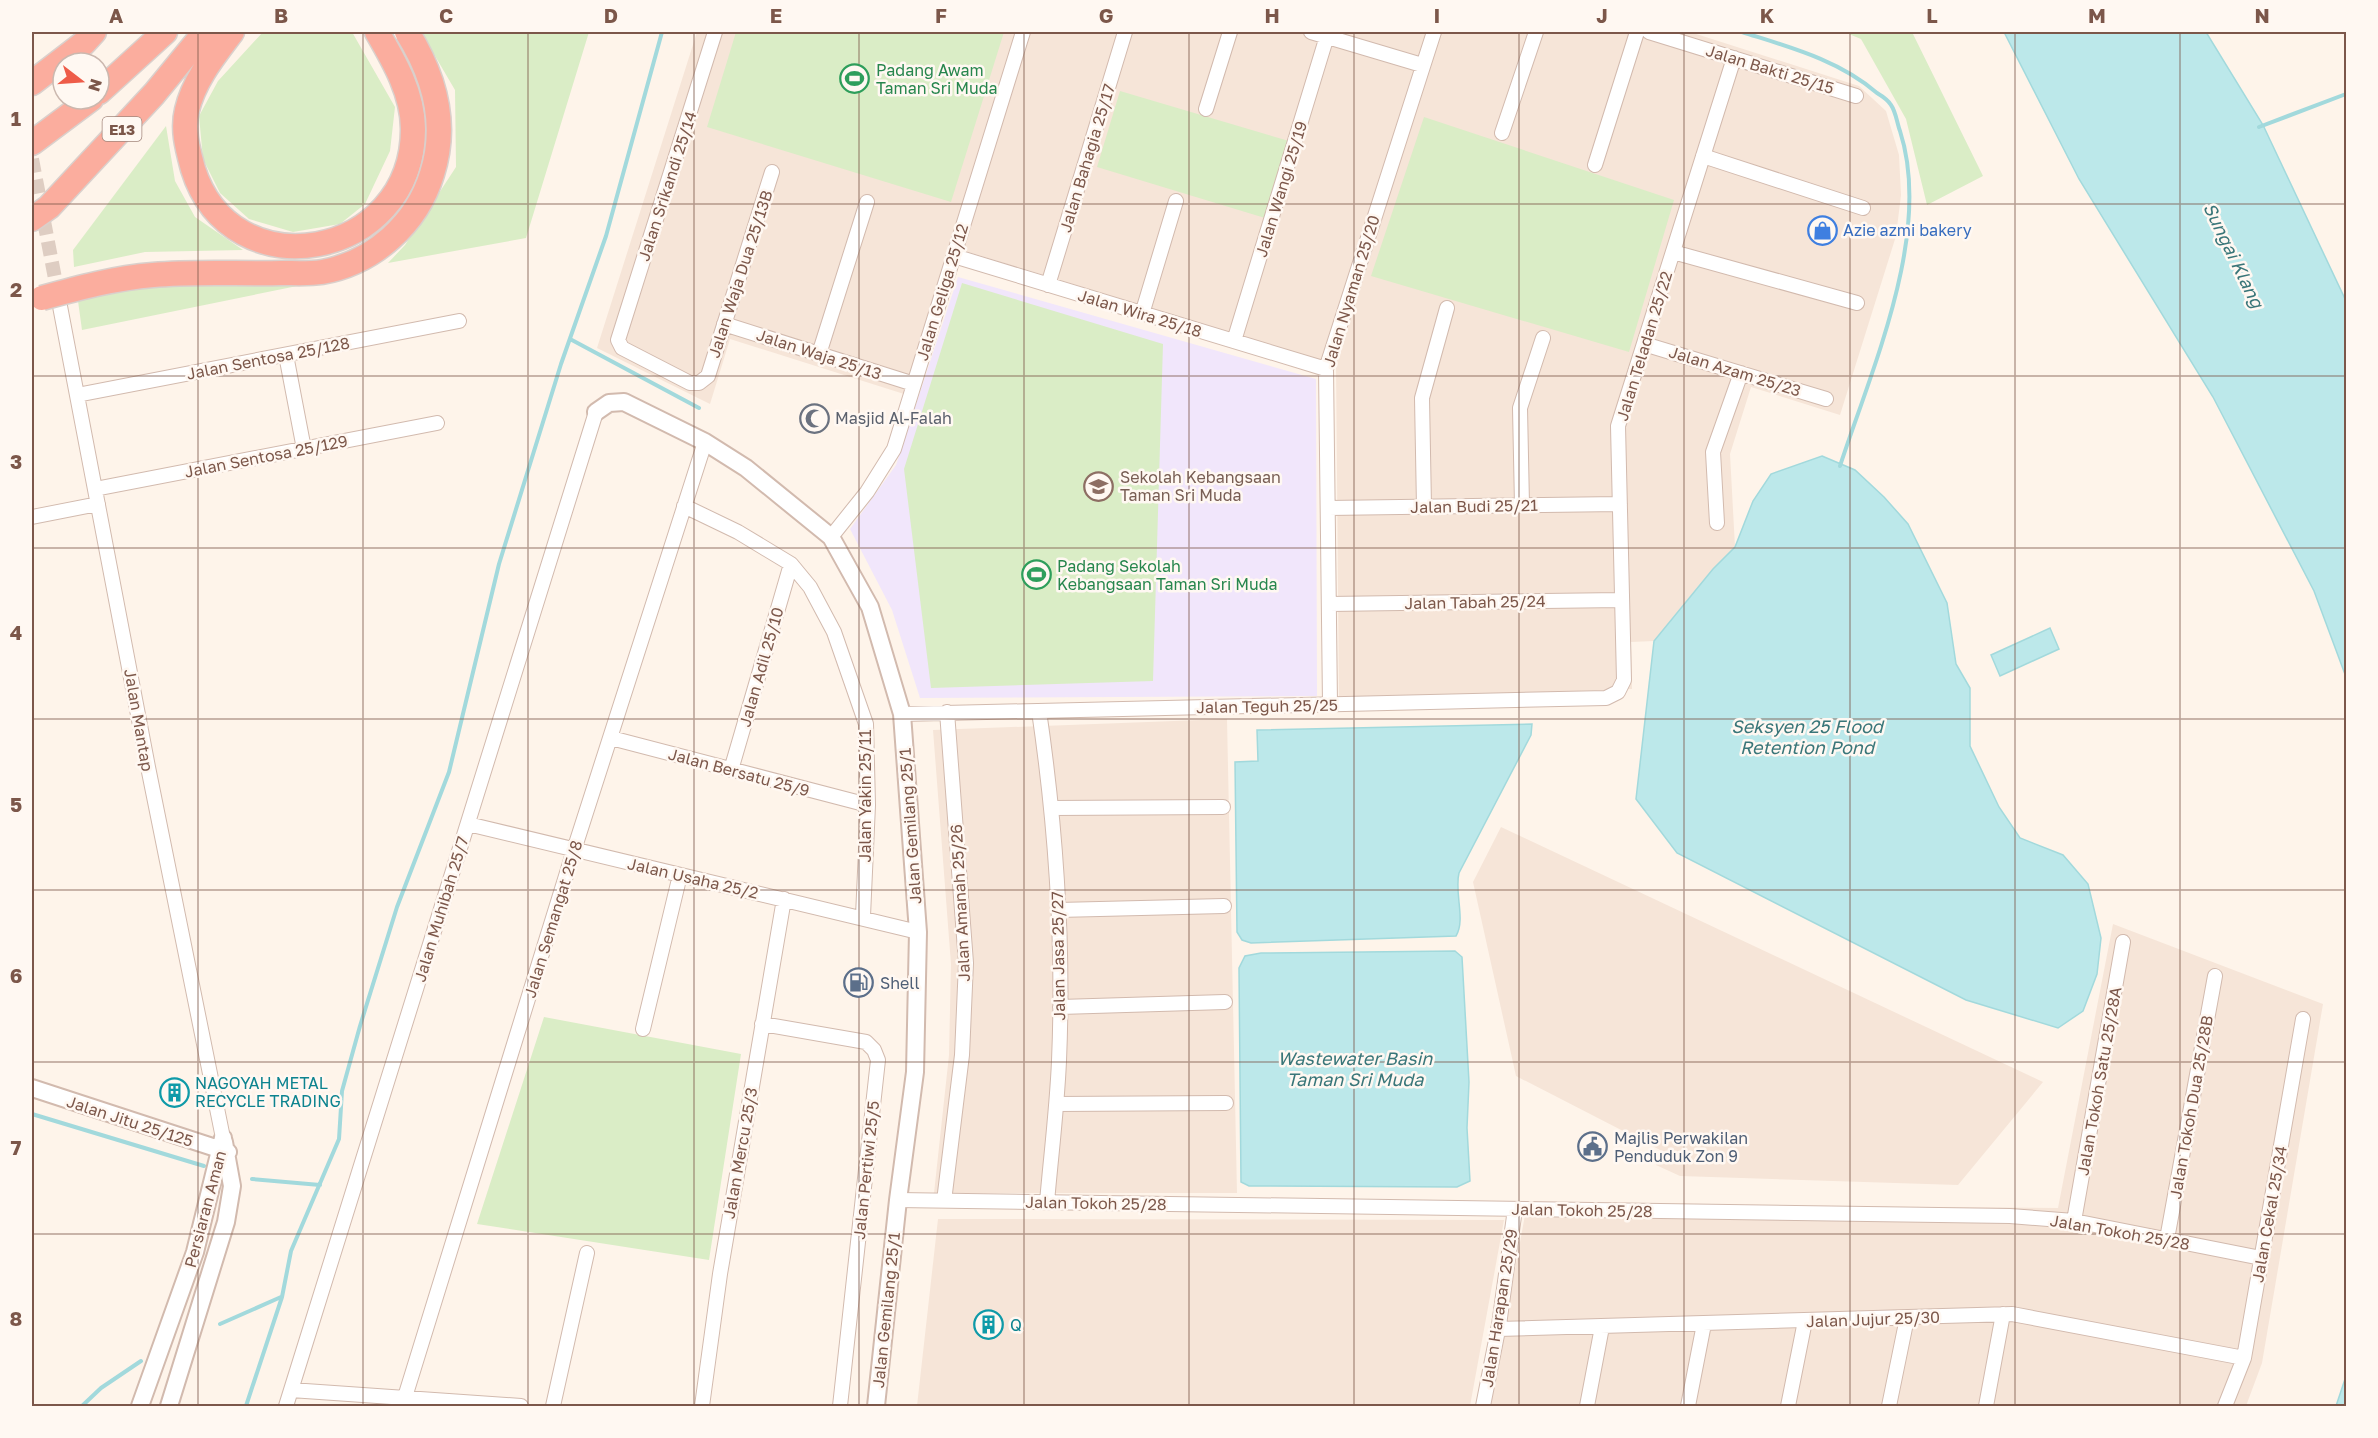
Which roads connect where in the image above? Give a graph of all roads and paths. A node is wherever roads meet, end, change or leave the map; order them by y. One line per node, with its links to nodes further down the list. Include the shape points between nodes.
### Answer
1 (94, 32): 20 (highway)
2 (165, 32): 19 (highway)
3 (205, 32): 32 (highway, E13, via 74,181)
4 (232, 32): 5 (highway, via 201,75 186,111 185,130 198,184 231,226 270,243 313,246 348,237 375,218 396,195 409,165 413,128 405,88)
5 (377, 32)
6 (407, 32): 36 (highway, bridge, via 421,54 434,90 440,124 439,154 414,214 391,239 356,262 321,272 152,275 89,285)
7 (716, 32): 49 (street, Jalan Srikandi 25/14, via 618,340 631,354 690,383 699,383)
8 (1023, 32): 34 (street, Jalan Geliga 25/12)
9 (1125, 32): 35 (street, Jalan Bahagia 25/17)
10 (1230, 32): 22 (street)
11 (1311, 32): 16 (street)
12 (1434, 32): 18 (street, Jalan Nyaman 25/20)
13 (1536, 32): 24 (street)
14 (1637, 32): 27 (street)
15 (1649, 32): 17 (street, Jalan Bakti 25/15)
16 (1327, 36): 18 (street); 43 (street, Jalan Wangi 25/19)
17 (1734, 58): 21 (street, Jalan Bakti 25/15); 26 (street, Jalan Teladan 25/22)
18 (1422, 65): 47 (street, Jalan Nyaman 25/20)
19 (111, 81)
20 (32, 83)
21 (1856, 96)
22 (1206, 110)
23 (75, 111): 25 (highway, E13)
24 (1502, 133)
25 (32, 143)
26 (1703, 156): 31 (street); 33 (street, Jalan Teladan 25/22)
27 (1595, 165)
28 (772, 172): 41 (street, Jalan Waja Dua 25/13B)
29 (1176, 201): 39 (street)
30 (867, 202): 45 (street)
31 (1863, 208)
32 (32, 219)
33 (1673, 252): 37 (street); 44 (street, Jalan Teladan 25/22)
34 (954, 256): 35 (street, Jalan Wira 25/18); 50 (street, Jalan Geliga 25/12)
35 (1048, 285): 39 (street, Jalan Wira 25/18)
36 (44, 301): 51 (street, Jalan Mantap)
37 (1857, 303)
38 (1447, 308): 62 (street, via 1422,398)
39 (1142, 314): 43 (street, Jalan Wira 25/18)
40 (459, 321): 46 (street, Jalan Sentosa 25/128)
41 (724, 324): 45 (street, Jalan Waja 25/13); 49 (street, Jalan Waja Dua 25/13B)
42 (1543, 338): 60 (street, via 1520,408)
43 (1234, 342): 47 (street, Jalan Wira 25/18)
44 (1644, 344): 48 (street, Jalan Azam 25/23); 59 (street, Jalan Teladan 25/22, via 1618,426)
45 (819, 354): 50 (street, Jalan Waja 25/13)
46 (286, 355): 51 (street, Jalan Sentosa 25/128); 56 (street)
47 (1326, 369): 63 (street, Jalan Nyaman 25/20)
48 (1741, 373): 52 (street, Jalan Azam 25/23); 65 (street, via 1713,452)
49 (708, 376)
50 (914, 384): 66 (street, Jalan Geliga 25/12, via 894,449 867,492)
51 (77, 395): 57 (street, Jalan Mantap)
52 (1826, 399)
53 (596, 412): 55 (street, Jalan Gemilang 25/1, via 609,403 624,402); 80 (street, Jalan Muhibah 25/7)
54 (437, 423): 56 (street, Jalan Sentosa 25/129)
55 (705, 442): 61 (street, Jalan Semangat 25/8); 66 (street, Jalan Gemilang 25/1, via 746,468)
56 (304, 449): 57 (street, Jalan Sentosa 25/129)
57 (95, 489): 58 (street, Jalan Mantap)
58 (98, 504): 64 (street); 98 (street, Jalan Mantap)
59 (1620, 504): 60 (street, Jalan Budi 25/21); 68 (street, Jalan Teladan 25/22)
60 (1522, 505): 62 (street, Jalan Budi 25/21)
61 (684, 506): 67 (street, Jalan Yakin 25/11); 75 (street, Jalan Semangat 25/8)
62 (1425, 507): 63 (street, Jalan Budi 25/21)
63 (1328, 508): 69 (street, Jalan Nyaman 25/20)
64 (32, 517)
65 (1717, 523)
66 (831, 537): 74 (street, Jalan Gemilang 25/1, via 870,607)
67 (791, 564): 76 (street, Jalan Adil 25/10); 77 (street, Jalan Yakin 25/11, via 810,587 834,632 866,724)
68 (1621, 600): 69 (street, Jalan Tabah 25/24); 70 (street, Jalan Teladan 25/22)
69 (1329, 604): 71 (street, Jalan Nyaman 25/20)
70 (1624, 680): 71 (street, Jalan Teguh 25/25, via 1618,692 1606,698)
71 (1330, 704): 72 (street, Jalan Teguh 25/25)
72 (1039, 711): 73 (street, Jalan Teguh 25/25); 79 (street, Jalan Jasa 25/27)
73 (947, 712): 74 (street, Jalan Teguh 25/25); 100 (street, Jalan Amanah 25/26, via 966,963 962,1055)
74 (902, 714): 87 (street, Jalan Gemilang 25/1)
75 (611, 738): 76 (street, Jalan Bersatu 25/9); 81 (street, Jalan Semangat 25/8)
76 (731, 770): 77 (street, Jalan Bersatu 25/9)
77 (868, 805): 86 (street, Jalan Yakin 25/11)
78 (1223, 807): 79 (street)
79 (1052, 808): 85 (street, Jalan Jasa 25/27)
80 (468, 824): 81 (street, Jalan Usaha 25/2); 114 (street, Jalan Muhibah 25/7)
81 (574, 850): 82 (street, Jalan Usaha 25/2); 115 (street, Jalan Semangat 25/8)
82 (680, 875): 83 (street, Jalan Usaha 25/2); 94 (street)
83 (784, 899): 86 (street, Jalan Usaha 25/2); 93 (street, Jalan Mercu 25/3)
84 (1224, 906): 85 (street)
85 (1058, 910): 91 (street, Jalan Jasa 25/27)
86 (863, 916): 87 (street, Jalan Usaha 25/2)
87 (918, 932): 99 (street, Jalan Gemilang 25/1, via 915,1072)
88 (2123, 942): 103 (street, Jalan Tokoh Satu 25/28A)
89 (2216, 975): 104 (street, Jalan Tokoh Dua 25/28B)
90 (1225, 1002): 91 (street)
91 (1060, 1006): 97 (street, Jalan Jasa 25/27)
92 (2303, 1019): 106 (street, Jalan Cekal 25/34)
93 (762, 1024): 121 (street, Jalan Mercu 25/3); 122 (street, Jalan Pertiwi 25/5, via 866,1042 878,1060)
94 (643, 1029)
95 (32, 1088): 98 (street, Jalan Jitu 25/125)
96 (1226, 1103): 97 (street)
97 (1056, 1104): 101 (street, Jalan Jasa 25/27)
98 (224, 1147): 116 (street, Persiaran Aman, via 195,1252); 117 (street, Persiaran Aman, via 232,1186 226,1222)
99 (898, 1200): 100 (street, Jalan Tokoh 25/28); 123 (street, Jalan Gemilang 25/1)
100 (944, 1201): 101 (street, Jalan Tokoh 25/28)
101 (1047, 1202): 102 (street, Jalan Tokoh 25/28)
102 (1515, 1209): 103 (street, Jalan Tokoh 25/28, via 2010,1216); 112 (street, Jalan Harapan 25/29)
103 (2074, 1221): 104 (street, Jalan Tokoh 25/28)
104 (2167, 1239): 106 (street, Jalan Tokoh 25/28)
105 (587, 1253): 120 (street)
106 (2261, 1258): 113 (street, Jalan Cekal 25/34)
107 (2003, 1314): 108 (street, Jalan Jujur 25/30); 113 (street, Jalan Jujur 25/30); 129 (street)
108 (1907, 1317): 109 (street, Jalan Jujur 25/30); 128 (street)
109 (1805, 1321): 110 (street, Jalan Jujur 25/30); 127 (street)
110 (1704, 1324): 111 (street, Jalan Jujur 25/30); 126 (street)
111 (1602, 1327): 112 (street, Jalan Jujur 25/30); 125 (street)
112 (1498, 1329): 124 (street, Jalan Harapan 25/29)
113 (2244, 1358): 130 (street, Jalan Cekal 25/34)
114 (291, 1390): 115 (street); 118 (street, Jalan Muhibah 25/7)
115 (405, 1397): 119 (street)
116 (141, 1407)
117 (169, 1407)
118 (286, 1407)
119 (521, 1407)
120 (553, 1407)
121 (702, 1407)
122 (840, 1407)
123 (876, 1407)
124 (1483, 1407)
125 (1587, 1407)
126 (1688, 1407)
127 (1788, 1407)
128 (1889, 1407)
129 (1986, 1407)
130 (2225, 1407)

